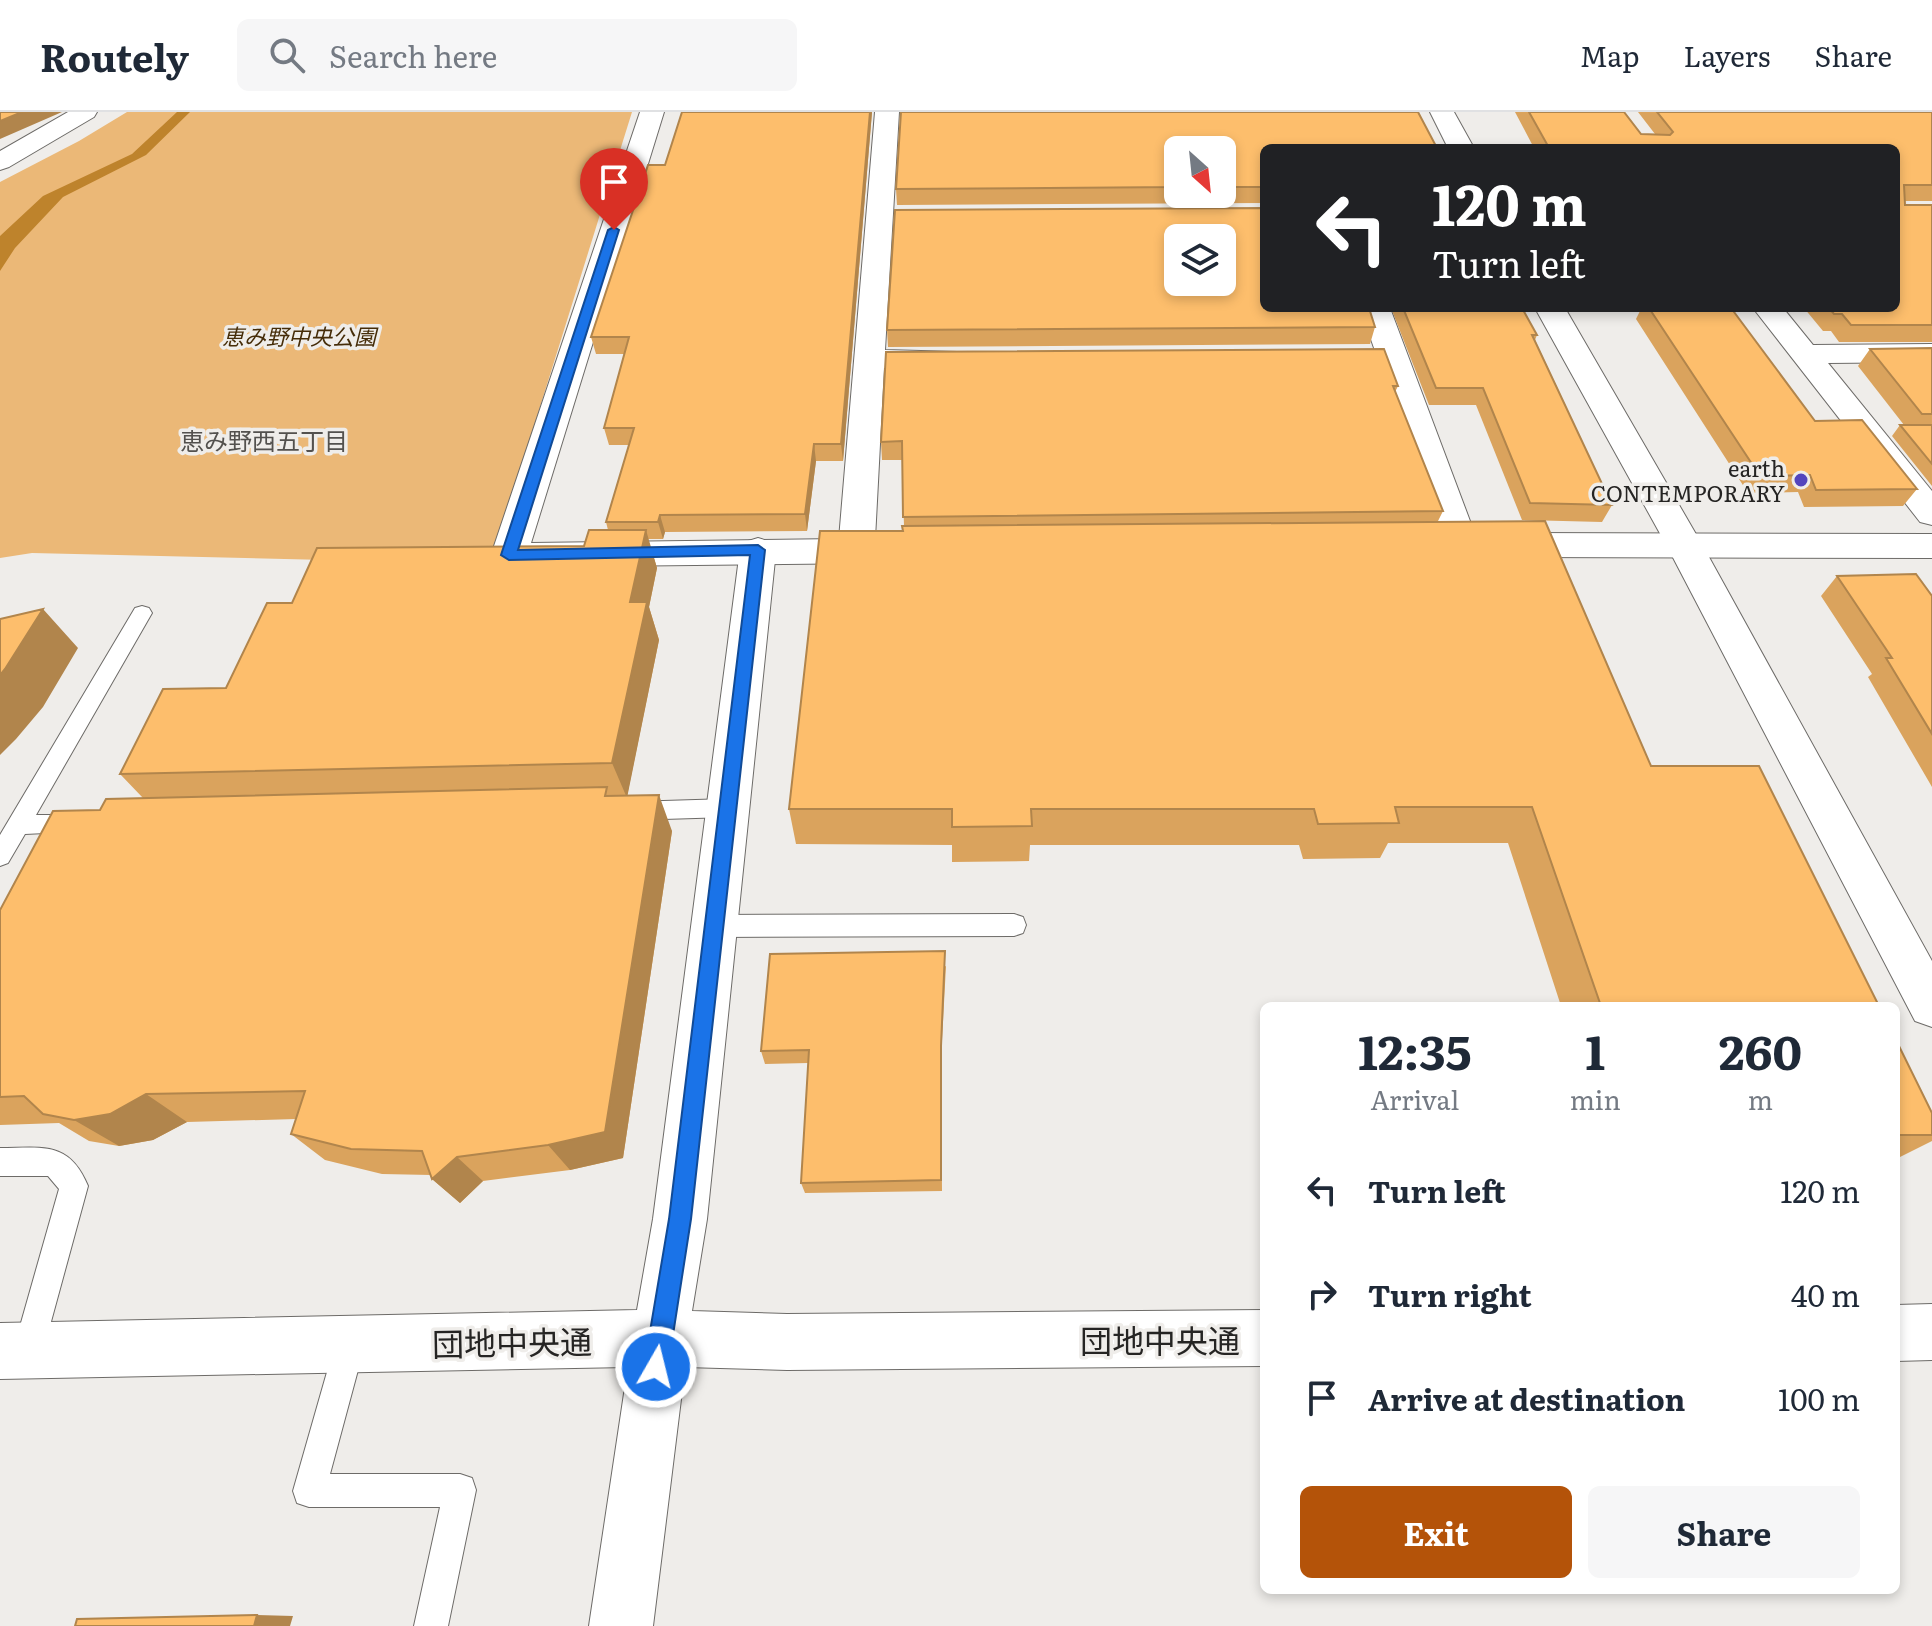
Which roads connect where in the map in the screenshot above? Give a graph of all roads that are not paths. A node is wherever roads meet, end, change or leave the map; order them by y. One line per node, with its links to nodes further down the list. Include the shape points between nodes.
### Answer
1 (85, 112): 7 (street)
2 (652, 112): 20 (street, via 509,555)
3 (1442, 112): 6 (street)
4 (887, 113): 5 (street); 8 (street)
5 (918, 113)
6 (1459, 144)
7 (0, 162)
8 (879, 216): 9 (street); 16 (street)
9 (910, 216)
10 (1375, 312): 19 (street, via 1377,356 1445,545)
11 (1552, 312): 19 (street)
12 (1771, 312): 14 (street)
13 (1932, 353): 14 (street)
14 (1802, 354): 17 (street)
15 (982, 358): 16 (street)
16 (871, 359): 22 (street)
17 (1932, 514)
18 (1932, 546): 19 (street)
19 (1686, 548): 33 (street)
20 (758, 550): 22 (street); 24 (street)
21 (904, 550): 22 (street)
22 (856, 551)
23 (142, 613): 28 (lane)
24 (728, 808): 25 (lane); 32 (street)
25 (603, 811)
26 (100, 823): 27 (lane)
27 (69, 824): 28 (lane); 29 (lane)
28 (18, 825): 30 (lane)
29 (56, 850)
30 (0, 856)
31 (1014, 925): 32 (lane)
32 (714, 926): 37 (street, via 680,1219)
33 (1932, 1006)
34 (0, 1162): 40 (lane, via 55,1162 74,1186)
35 (1932, 1332): 36 (street)
36 (1900, 1333)
37 (660, 1338): 38 (street, 団地中央通); 39 (street, 団地中央通); 42 (street)
38 (1260, 1338)
39 (350, 1344): 40 (street, 団地中央通); 41 (lane, via 309,1491 460,1490)
40 (14, 1351)
41 (431, 1626)
42 (621, 1626)

